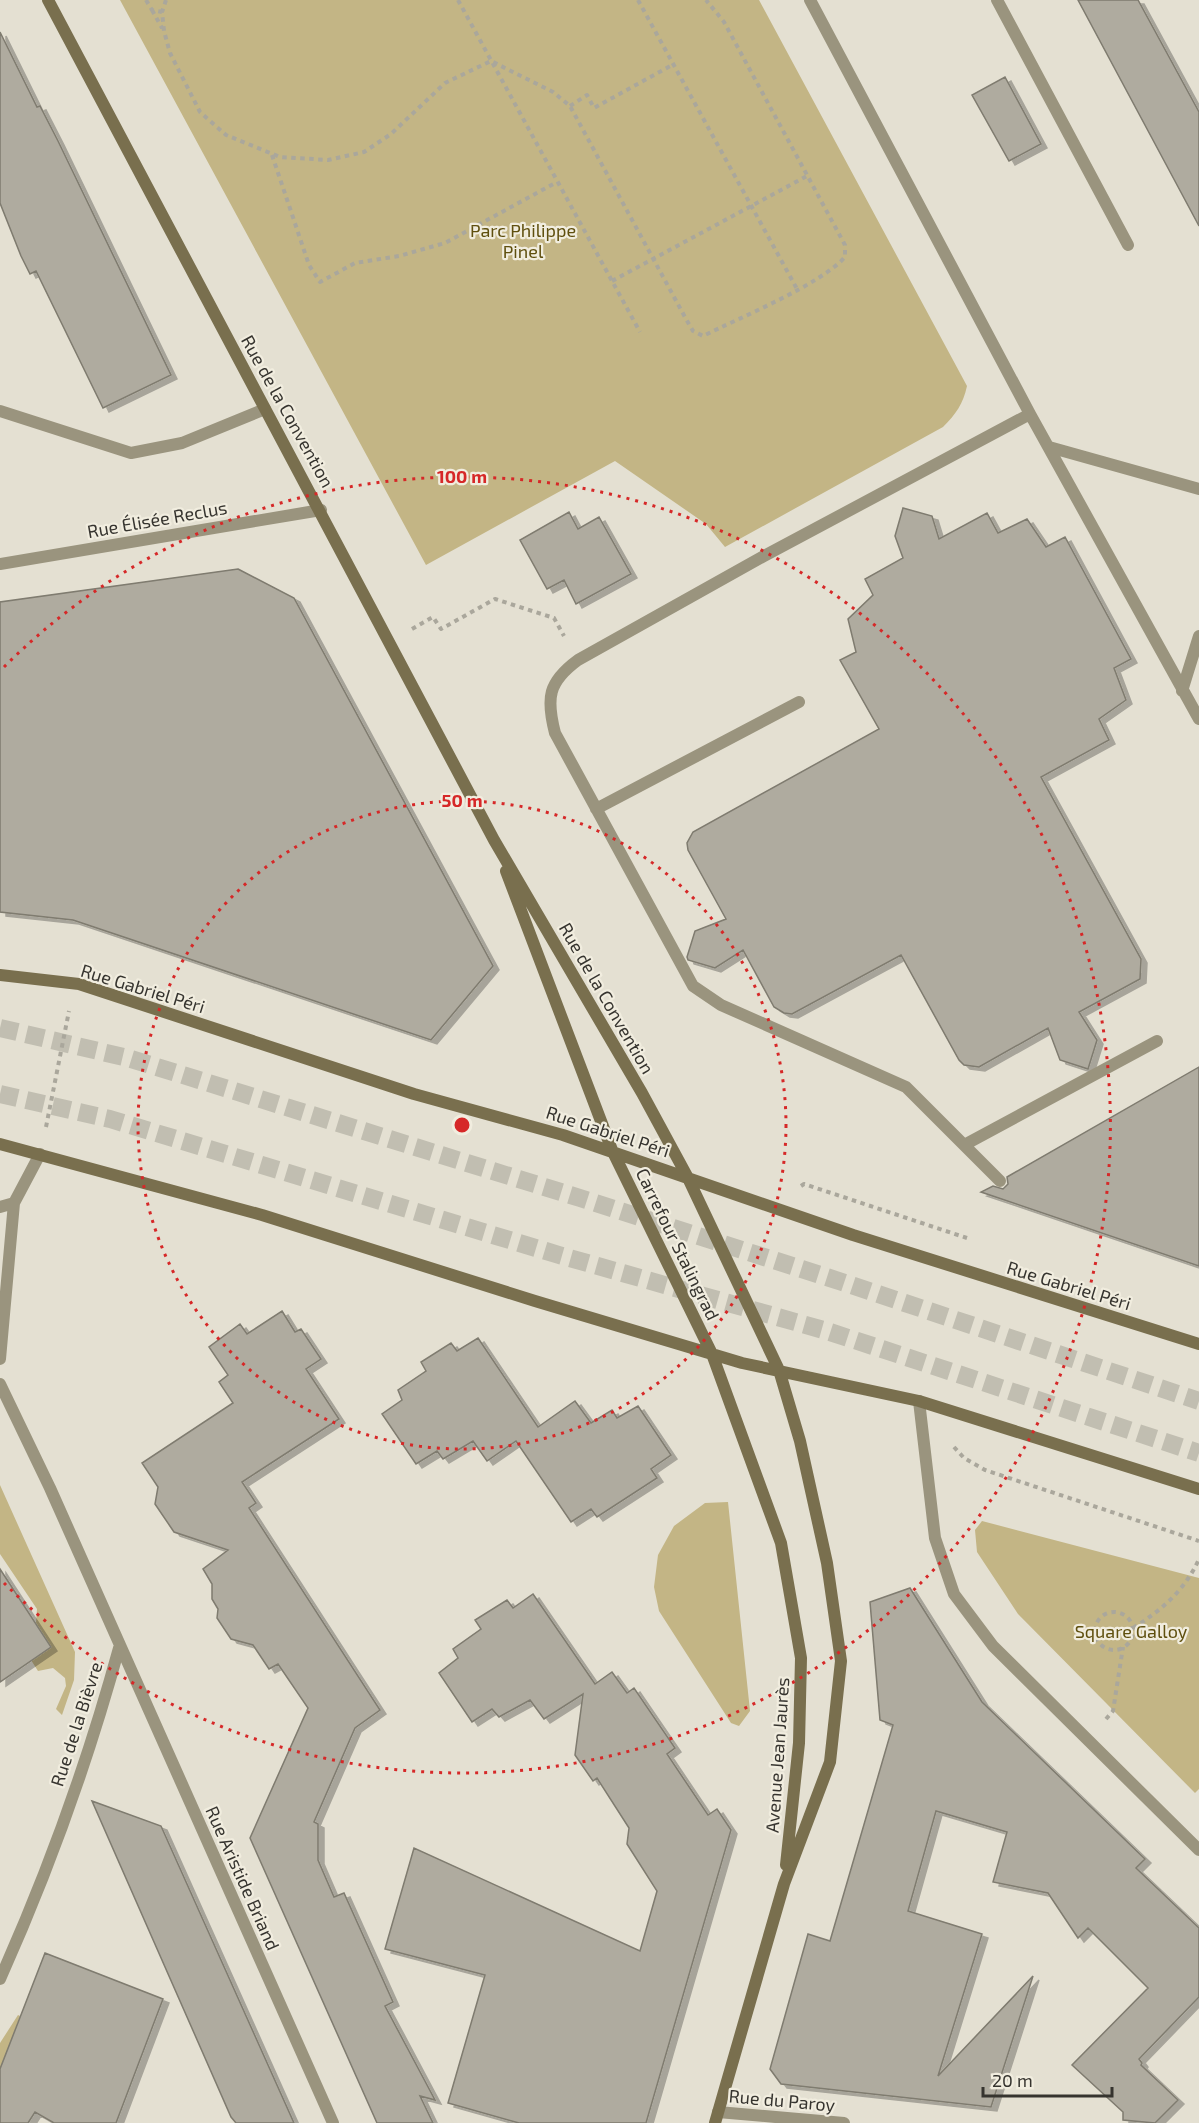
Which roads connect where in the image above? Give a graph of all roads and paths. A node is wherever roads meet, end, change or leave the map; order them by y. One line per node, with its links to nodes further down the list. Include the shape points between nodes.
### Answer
1 (48, 0): 24 (main road, Rue de la Convention)
2 (146, 0): 9 (path)
3 (166, 0): 10 (path)
4 (458, 0): 12 (path)
5 (638, 0): 13 (path)
6 (706, 0): 16 (path, via 724,22)
7 (810, 0): 26 (street)
8 (997, 0): 19 (street)
9 (152, 10): 10 (path); 11 (path)
10 (162, 12): 11 (path)
11 (164, 31): 15 (path, via 183,82 200,112 226,135)
12 (491, 62): 14 (path, via 553,92); 15 (path, via 446,83 391,134 364,152 328,160); 17 (path)
13 (674, 64): 14 (path, via 594,108 587,95); 18 (path)
14 (570, 106): 20 (path)
15 (272, 154): 17 (path, via 309,265 320,282 355,262 399,256 445,243)
16 (807, 176): 18 (path); 22 (path, via 845,245 845,257)
17 (557, 182): 21 (path)
18 (751, 206): 20 (path); 22 (path)
19 (1128, 245)
20 (653, 259): 21 (path); 22 (path, via 693,331 703,336)
21 (612, 282): 23 (path)
22 (797, 289)
23 (640, 332)
24 (265, 409): 25 (street, via 182,443 131,453); 29 (main road, Rue de la Convention)
25 (0, 411)
26 (1030, 414): 27 (street); 33 (street)
27 (1049, 447): 28 (street); 34 (street)
28 (1199, 489)
29 (321, 510): 30 (street, Rue Élisée Reclus); 32 (main road, Rue de la Convention)
30 (0, 564)
31 (1199, 636): 34 (street)
32 (388, 642): 33 (path, via 433,617 441,629 495,599 554,618); 38 (main road, Rue de la Convention)
33 (578, 660): 37 (street, via 553,684 548,705 555,733)
34 (1182, 691): 36 (street)
35 (799, 702): 37 (street)
36 (1199, 719)
37 (596, 809): 43 (street, via 693,986 721,1005 906,1087)
38 (494, 840): 44 (main road, Rue de la Convention); 46 (main road, Rue de la Convention)
39 (0, 975): 40 (main road, Rue Gabriel Péri)
40 (75, 984): 44 (main road, Rue Gabriel Péri, via 414,1094); 45 (path)
41 (1157, 1041): 43 (street)
42 (0, 1144): 45 (main road)
43 (966, 1144): 47 (street)
44 (612, 1150): 46 (main road, Rue Gabriel Péri); 51 (main road, Carrefour Stalingrad)
45 (40, 1154): 48 (street); 51 (main road, via 262,1215)
46 (687, 1176): 50 (main road, Rue Gabriel Péri, via 853,1235); 53 (main road, Carrefour Stalingrad)
47 (1000, 1181)
48 (14, 1203): 49 (street); 52 (street)
49 (0, 1207)
50 (1199, 1344)
51 (712, 1354): 53 (main road); 65 (main road, Avenue Jean Jaurès, via 781,1543 801,1658 799,1743)
52 (0, 1359)
53 (779, 1370): 55 (main road); 65 (main road, Avenue Jean Jaurès, via 800,1441 827,1563 841,1660 830,1761)
54 (0, 1384): 62 (street, Rue de la Bièvre)
55 (919, 1401): 57 (main road); 64 (street, via 935,1538 954,1594 993,1646)
56 (949, 1441): 58 (path, via 963,1458 985,1470)
57 (1199, 1490)
58 (1199, 1541)
59 (1199, 1560): 60 (path, via 1191,1576 1161,1611)
60 (1133, 1628): 61 (path, via 1131,1640); 61 (path, via 1126,1617 1116,1612 1104,1615 1096,1624 1096,1636 1102,1646 1115,1650)
61 (1124, 1647): 63 (path)
62 (119, 1648): 66 (street, Rue de la Bièvre, via 104,1705 37,1896); 68 (street, Rue Aristide Briand)
63 (1116, 1698)
64 (1199, 1851)
65 (784, 1884): 67 (main road, Avenue Jean Jaurès)
66 (0, 1979)
67 (716, 2118): 69 (street, Rue du Paroy)
68 (333, 2123)
69 (844, 2123)

